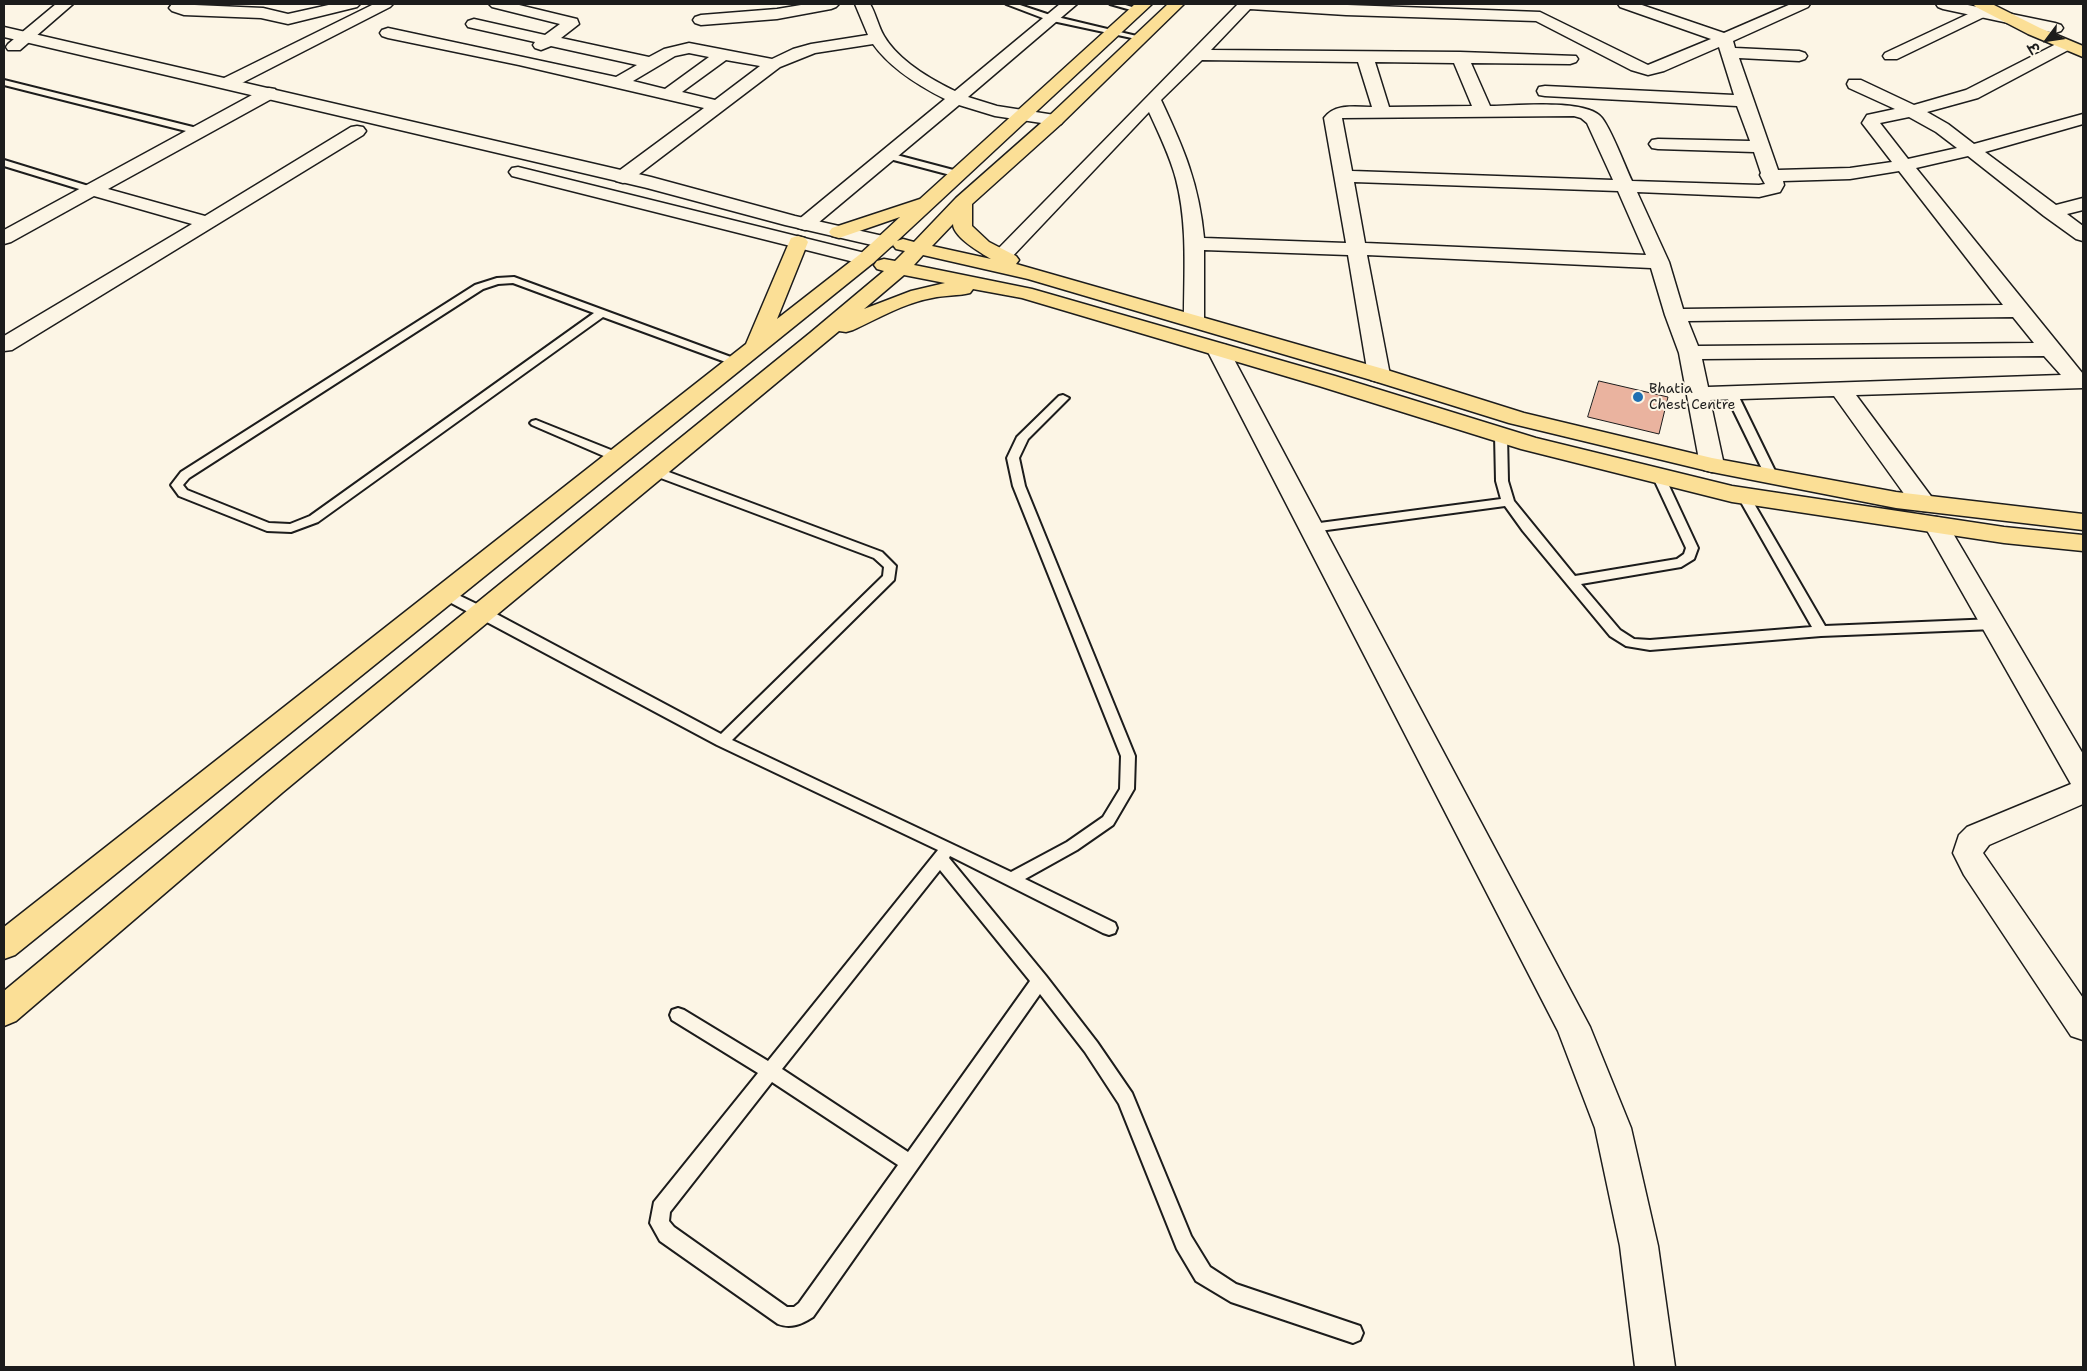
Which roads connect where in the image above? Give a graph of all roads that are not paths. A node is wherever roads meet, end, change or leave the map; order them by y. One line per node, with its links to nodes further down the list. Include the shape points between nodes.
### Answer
1 (65, 4): 36 (street)
2 (180, 4): 21 (street, via 177,8 184,10)
3 (352, 4): 21 (street, via 288,19 278,18)
4 (385, 4): 52 (street)
5 (566, 4): 22 (street)
6 (831, 4): 25 (street, via 777,14)
7 (863, 4): 34 (street)
8 (1010, 4): 24 (lane)
9 (1069, 4): 24 (street)
10 (1114, 4): 20 (lane)
11 (1177, 4): 32 (main road)
12 (1248, 4): 23 (street); 42 (street)
13 (1552, 4): 23 (street)
14 (1625, 4): 38 (street)
15 (1803, 4): 38 (street)
16 (1943, 4): 19 (street)
17 (2003, 4): 28 (main road)
18 (501, 5): 22 (street); 27 (street)
19 (1986, 6): 26 (street); 44 (street)
20 (1141, 7): 29 (main road)
21 (265, 8)
22 (539, 9): 33 (street, via 571,22)
23 (1526, 15): 38 (street, via 1554,23 1648,70)
24 (1051, 18): 29 (lane); 58 (street)
25 (701, 20)
26 (2013, 20): 28 (street); 39 (main road)
27 (474, 24): 33 (street); 37 (street)
28 (2055, 28): 35 (main road)
29 (1114, 31): 32 (lane); 66 (main road)
30 (4, 32): 36 (street)
31 (388, 33): 37 (street)
32 (1141, 38): 68 (main road)
33 (549, 39): 48 (street); 49 (street)
34 (877, 39): 50 (street, via 808,49); 58 (street, via 894,58)
35 (2083, 40)
36 (15, 43): 52 (street); 61 (street)
37 (442, 43): 48 (street)
38 (1727, 45): 43 (street); 60 (street)
39 (2066, 45): 40 (main road); 65 (street, via 1986,88)
40 (2083, 52)
41 (723, 54): 49 (street, via 679,49); 50 (street); 57 (street)
42 (1198, 55): 45 (street); 59 (street)
43 (1799, 56)
44 (1891, 56)
45 (1365, 57): 46 (street); 64 (street)
46 (1460, 57): 47 (street); 63 (street)
47 (1570, 59)
48 (519, 60): 53 (street)
49 (652, 63): 53 (street)
50 (774, 64): 62 (street)
51 (4, 82): 69 (lane)
52 (228, 83): 56 (street)
53 (618, 83): 57 (street)
54 (1855, 84): 65 (street)
55 (1545, 91): 60 (street)
56 (269, 93): 61 (street); 82 (street)
57 (667, 94): 62 (street)
58 (954, 99): 66 (street); 75 (street)
59 (1152, 99): 95 (street, via 1174,148 1188,191); 98 (street)
60 (1744, 101): 73 (street)
61 (249, 104): 69 (street); 70 (street)
62 (719, 106): 82 (street)
63 (1483, 110): 64 (street); 83 (street, via 1587,114 1595,120)
64 (1382, 111): 81 (street, via 1343,112 1333,118)
65 (1912, 112): 74 (street, via 1942,128); 77 (street, via 1872,120)
66 (1019, 116): 68 (street); 79 (main road)
67 (2083, 118): 74 (street)
68 (1055, 120): 86 (main road)
69 (198, 131): 84 (street)
70 (357, 131): 71 (street); 89 (street)
71 (395, 141)
72 (1658, 144): 73 (street)
73 (1760, 147): 80 (street)
74 (1972, 151): 77 (street); 88 (street)
75 (889, 156): 79 (lane); 91 (street)
76 (4, 163): 84 (lane)
77 (1907, 166): 80 (street, via 1828,175); 105 (street)
78 (502, 168): 91 (street)
79 (958, 174): 85 (main road)
80 (1769, 175): 83 (street, via 1775,185 1759,191)
81 (1344, 176): 83 (street); 97 (street)
82 (623, 178): 91 (street, via 651,183)
83 (1626, 185): 100 (street)
84 (92, 190): 89 (street); 93 (street)
85 (930, 200): 90 (main road); 94 (main road)
86 (963, 202): 96 (main road); 98 (main road, via 962,228 982,246)
87 (2083, 204): 88 (street)
88 (2051, 212): 92 (street)
89 (208, 223): 109 (street)
90 (839, 232): 91 (street); 94 (street)
91 (801, 233): 99 (street); 110 (main road)
92 (2083, 235)
93 (4, 238)
94 (885, 242): 96 (main road); 99 (main road)
95 (1194, 244): 97 (street); 107 (street)
96 (919, 249): 101 (main road); 102 (main road)
97 (1358, 249): 100 (street); 115 (street)
98 (1002, 256): 102 (main road)
99 (866, 259): 101 (main road); 110 (main road)
100 (1659, 262): 106 (street)
101 (899, 269): 103 (main road); 108 (main road)
102 (1044, 277): 107 (main road)
103 (1025, 293): 108 (main road, via 952,288 904,300); 112 (main road)
104 (603, 312): 104 (lane, via 514,280 479,287 184,475 178,485 183,493 267,527 291,528 314,519); 114 (lane)
105 (2019, 312): 106 (street); 111 (street)
106 (1675, 315): 113 (street)
107 (1194, 320): 115 (main road)
108 (818, 338): 125 (main road)
109 (4, 345)
110 (756, 347): 114 (main road)
111 (2050, 349): 113 (street); 116 (street)
112 (1218, 350): 122 (main road); 132 (street)
113 (1690, 353): 119 (street)
114 (736, 362): 123 (main road)
115 (1379, 374): 124 (main road, via 1517,418)
116 (2080, 381): 117 (street)
117 (1840, 389): 118 (street); 130 (street)
118 (1731, 393): 119 (street); 127 (lane)
119 (1699, 394): 124 (street)
120 (1063, 398): 143 (lane, via 1023,437 1013,458 1019,486 1128,756 1128,789 1108,821)
121 (536, 423): 123 (lane)
122 (1501, 435): 126 (main road); 129 (lane, via 1502,481)
123 (617, 457): 135 (main road)
124 (1712, 465): 127 (main road)
125 (654, 471): 136 (main road); 139 (lane, via 878,555 890,566 889,577)
126 (1658, 475): 128 (main road); 134 (lane, via 1692,548 1690,556 1681,563)
127 (1771, 475): 130 (main road, via 1896,500)
128 (1743, 495): 130 (main road); 138 (lane)
129 (1508, 502): 132 (lane); 134 (lane)
130 (1930, 514): 131 (main road); 133 (main road, via 2004,535); 137 (street)
131 (2083, 522)
132 (1312, 528): 153 (street, via 1573,1027 1613,1128 1639,1246)
133 (2083, 543)
134 (1572, 581): 138 (lane, via 1615,632 1631,643 1650,645)
135 (445, 594): 136 (lane); 145 (main road)
136 (482, 612): 139 (lane); 147 (main road)
137 (1994, 624): 138 (lane); 140 (street)
138 (1820, 631)
139 (722, 741): 142 (lane)
140 (2083, 778)
141 (2083, 791): 149 (street, via 1978,836 1970,844 1968,853)
142 (944, 853): 143 (lane); 146 (lane); 150 (lane)
143 (1012, 880): 144 (lane)
144 (1109, 928)
145 (4, 945)
146 (1040, 981): 151 (lane); 152 (lane, via 1126,1099 1184,1242 1204,1274 1231,1292)
147 (4, 1011)
148 (678, 1015): 150 (lane)
149 (2083, 1025)
150 (770, 1071): 151 (lane); 151 (lane, via 662,1208 659,1223 668,1234 785,1317 796,1316 806,1310)
151 (910, 1163)
152 (1353, 1333)
153 (1655, 1367)

